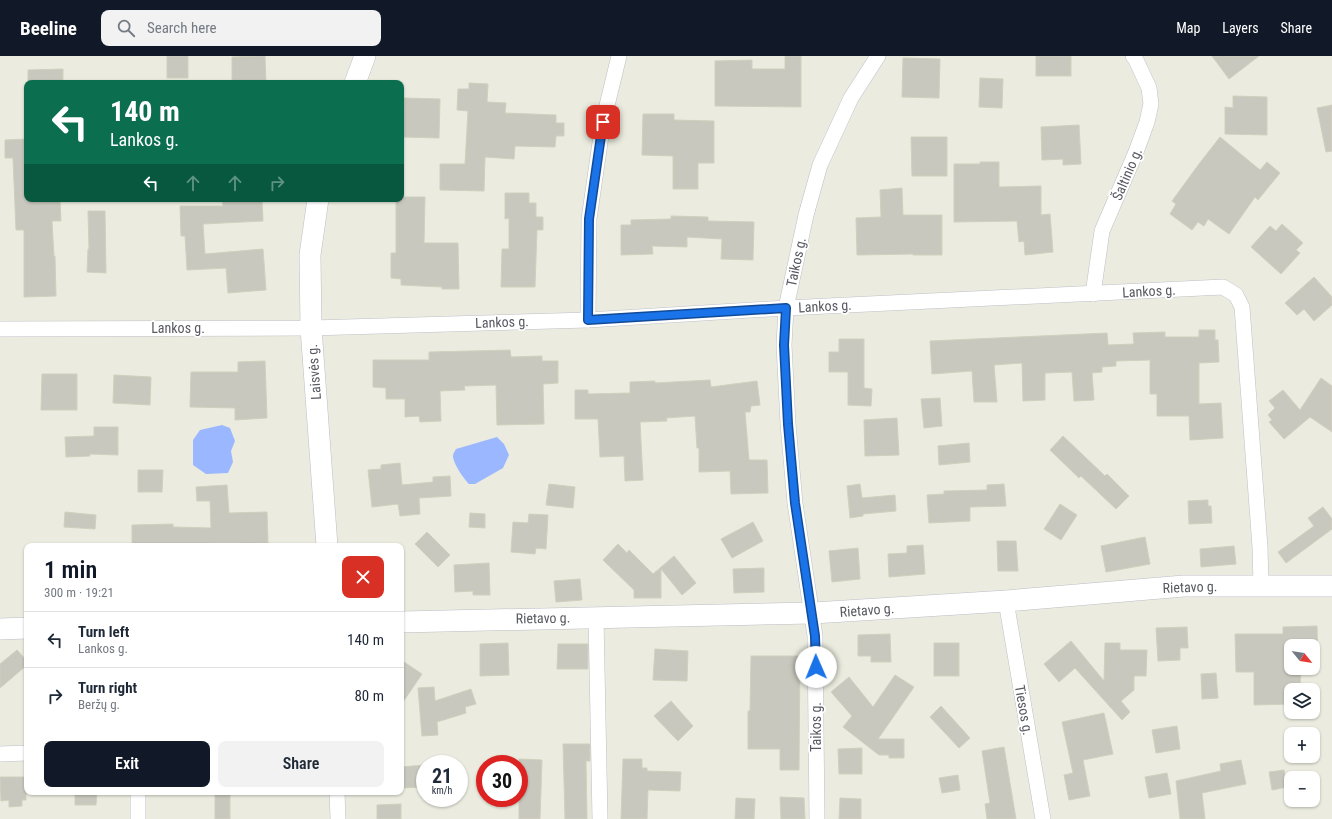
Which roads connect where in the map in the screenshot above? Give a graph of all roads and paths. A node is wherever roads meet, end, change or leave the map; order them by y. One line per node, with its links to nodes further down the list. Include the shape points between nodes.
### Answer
1 (365, 56): 5 (main road)
2 (619, 56): 9 (street, via 603,122 589,219)
3 (878, 56): 8 (street, Taikos g., via 851,98 820,165 806,215)
4 (1132, 56): 7 (street, Šaltinio g., via 1149,88 1151,104 1136,152 1102,231)
5 (356, 80)
6 (318, 202): 10 (main road, Laisvės g., via 310,255)
7 (1093, 294): 8 (street, Lankos g.); 13 (street, Lankos g., via 1223,287 1236,295 1242,307)
8 (786, 308): 9 (street, Lankos g.); 16 (street, Taikos g., via 784,345 788,424 795,503)
9 (588, 320): 10 (street, Lankos g.)
10 (311, 328): 11 (street, Lankos g.); 12 (main road, Laisvės g.)
11 (0, 329)
12 (327, 543)
13 (1261, 586): 14 (main road, Rietavo g.); 15 (main road, Rietavo g., via 1184,586)
14 (1332, 586)
15 (1006, 601): 16 (main road, Rietavo g.); 29 (street, Tiesos g.)
16 (813, 613): 17 (main road, Rietavo g.); 28 (street, Taikos g.)
17 (596, 617): 18 (main road, Rietavo g.); 27 (street)
18 (404, 622)
19 (24, 628): 20 (main road)
20 (0, 629)
21 (24, 753): 22 (street)
22 (0, 754)
23 (138, 795): 25 (street)
24 (337, 795): 26 (street)
25 (138, 819)
26 (338, 819)
27 (600, 819)
28 (817, 819)
29 (1043, 819)

